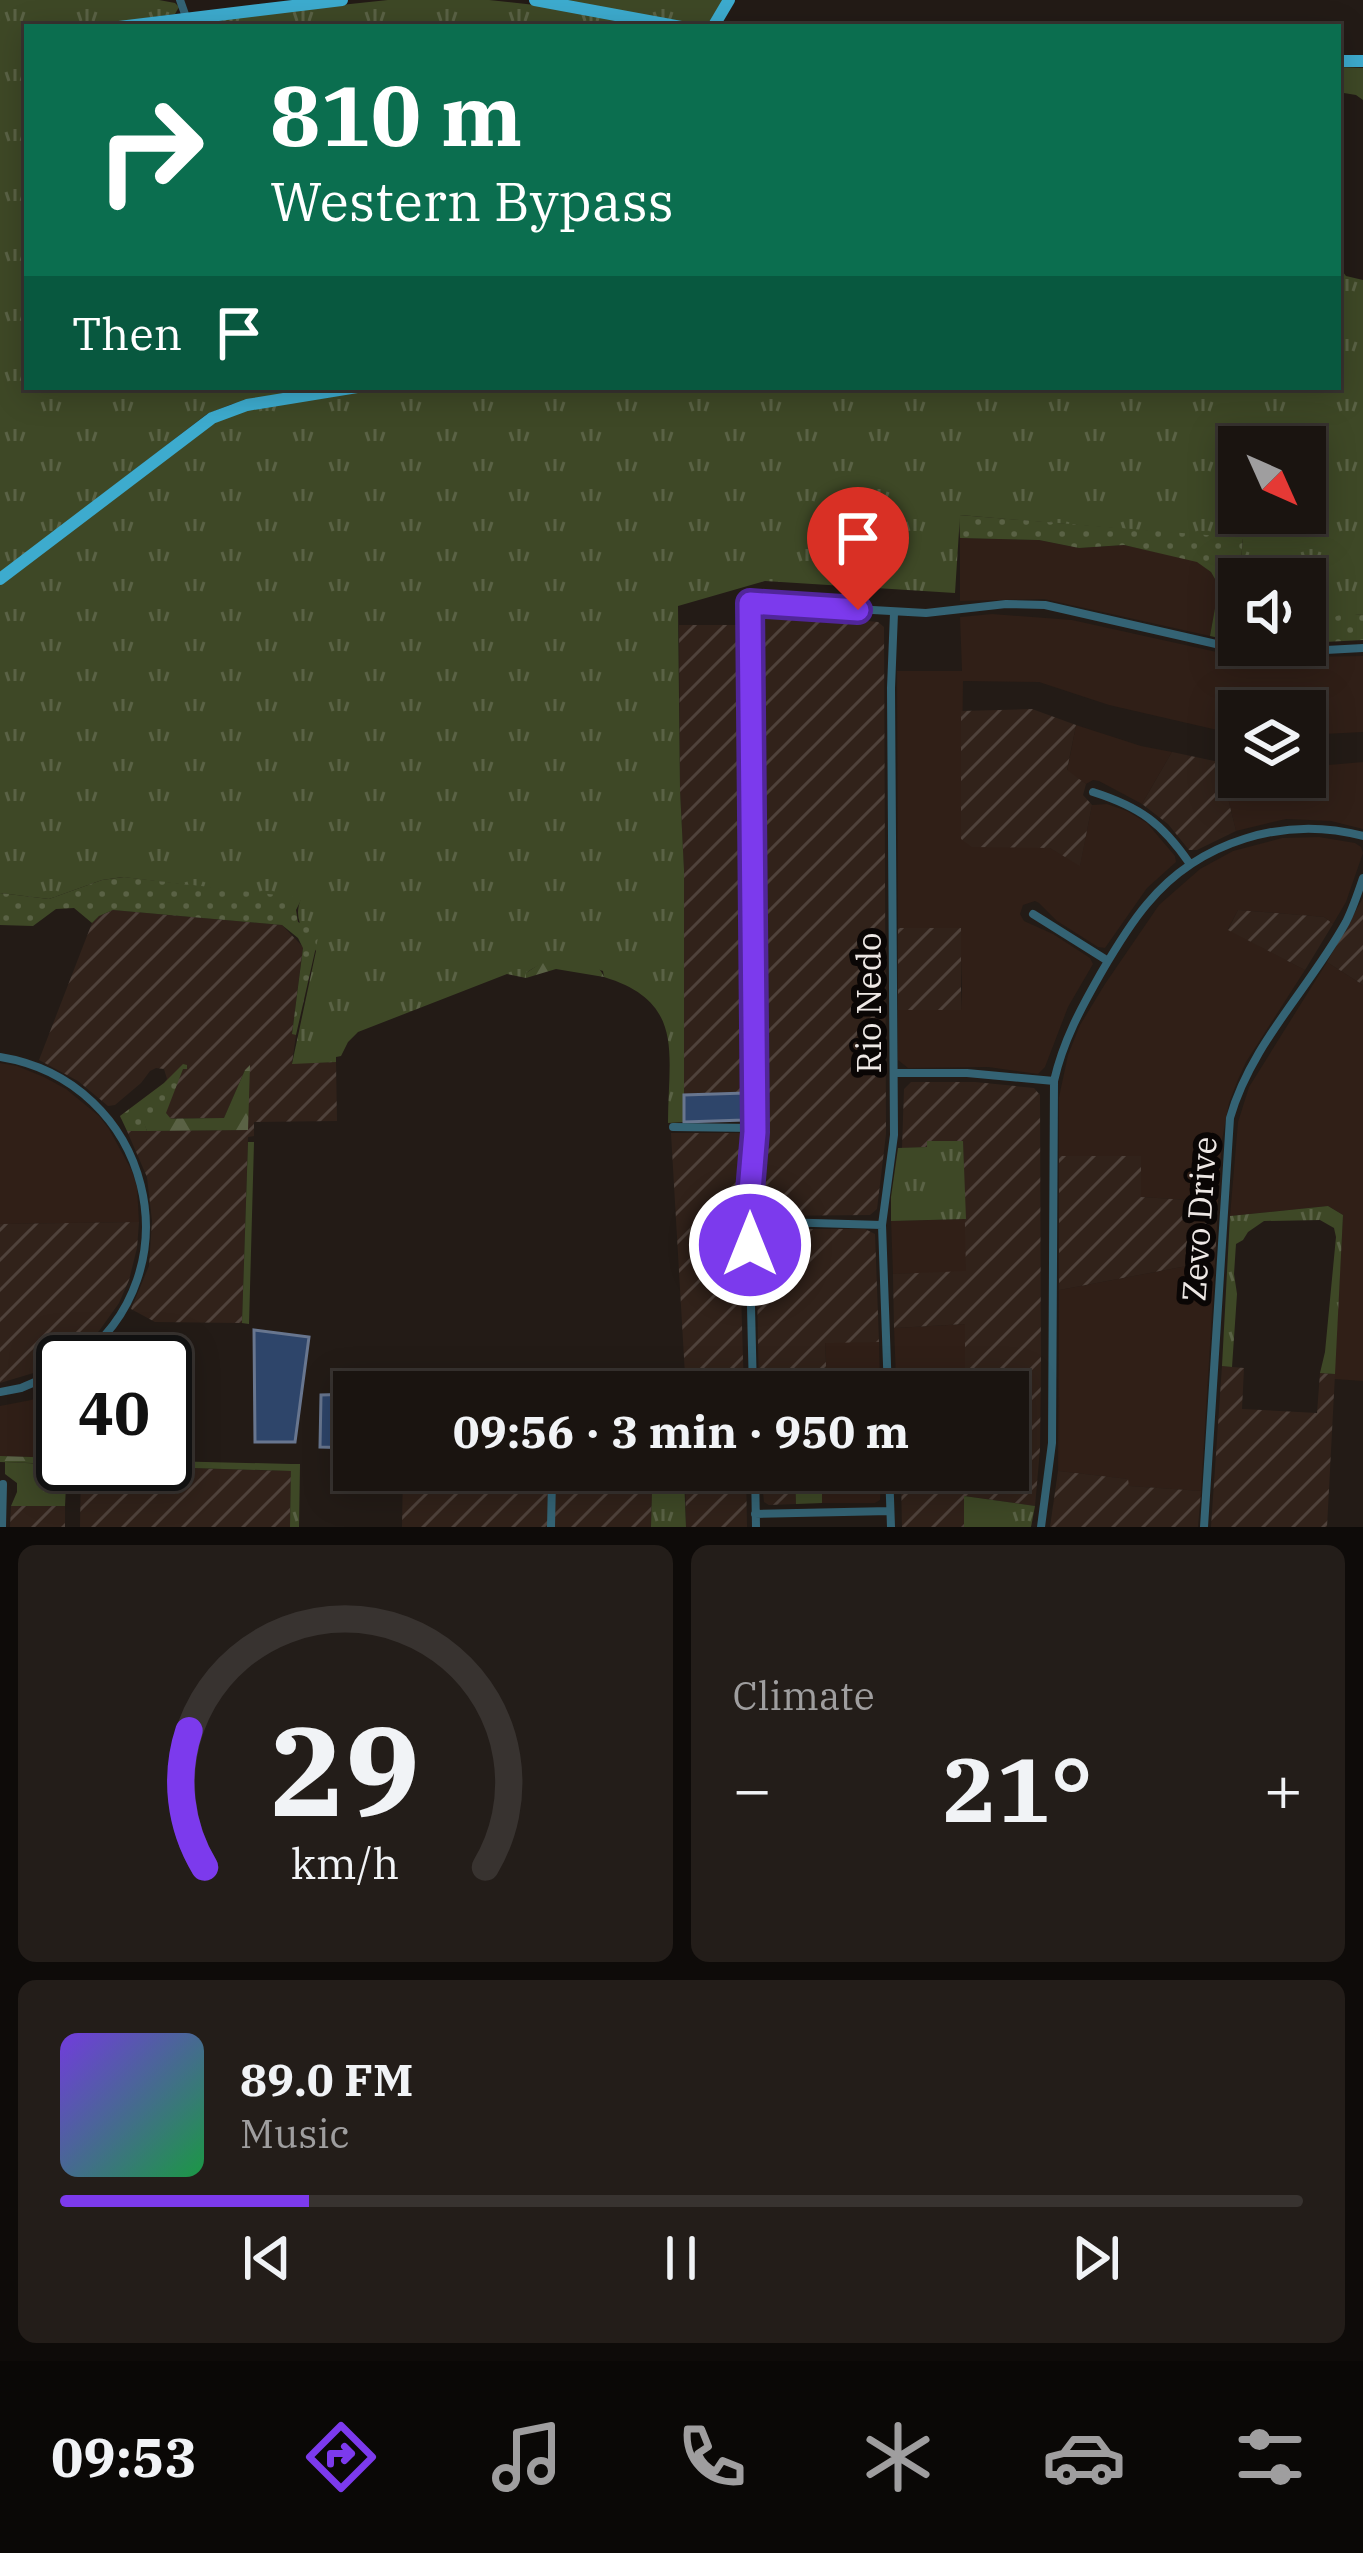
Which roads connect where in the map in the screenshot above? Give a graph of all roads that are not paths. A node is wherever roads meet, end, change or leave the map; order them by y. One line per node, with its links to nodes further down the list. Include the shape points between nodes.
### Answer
1 (180, 0): 4 (street)
2 (342, 0): 4 (main road)
3 (535, 0): 6 (main road)
4 (186, 17): 5 (main road)
5 (139, 24)
6 (665, 24)
7 (339, 390): 8 (main road, via 212,418)
8 (0, 579)
9 (894, 613): 10 (street, via 1026,603 1238,649); 18 (street, Rio Nedo); 21 (street, via 750,603)
10 (1363, 648)
11 (1093, 792): 13 (street, via 1138,809)
12 (1363, 836): 13 (street, via 1266,832)
13 (1191, 864): 16 (street, via 1147,904)
14 (1363, 878): 40 (street, Zevo Drive, via 1337,937 1245,1076 1230,1118)
15 (1033, 914): 16 (street)
16 (1108, 961): 19 (street, via 1076,1016)
17 (0, 1057): 24 (street, via 77,1087 111,1120 139,1173 143,1259)
18 (893, 1073): 19 (street); 23 (street, Rio Nedo)
19 (1054, 1081): 39 (street, via 1052,1443)
20 (674, 1127): 21 (street)
21 (755, 1128): 22 (street)
22 (749, 1221): 23 (street); 25 (street)
23 (882, 1225): 26 (street, Rio Nedo)
24 (103, 1335)
25 (753, 1371)
26 (887, 1371)
27 (36, 1382): 28 (street)
28 (0, 1391)
29 (3, 1484): 35 (street)
30 (552, 1491): 36 (street)
31 (755, 1491): 34 (street)
32 (890, 1491): 33 (street)
33 (890, 1511): 34 (street); 38 (street)
34 (755, 1514): 37 (street)
35 (2, 1527)
36 (551, 1527)
37 (756, 1527)
38 (891, 1527)
39 (1041, 1527)
40 (1204, 1527)

